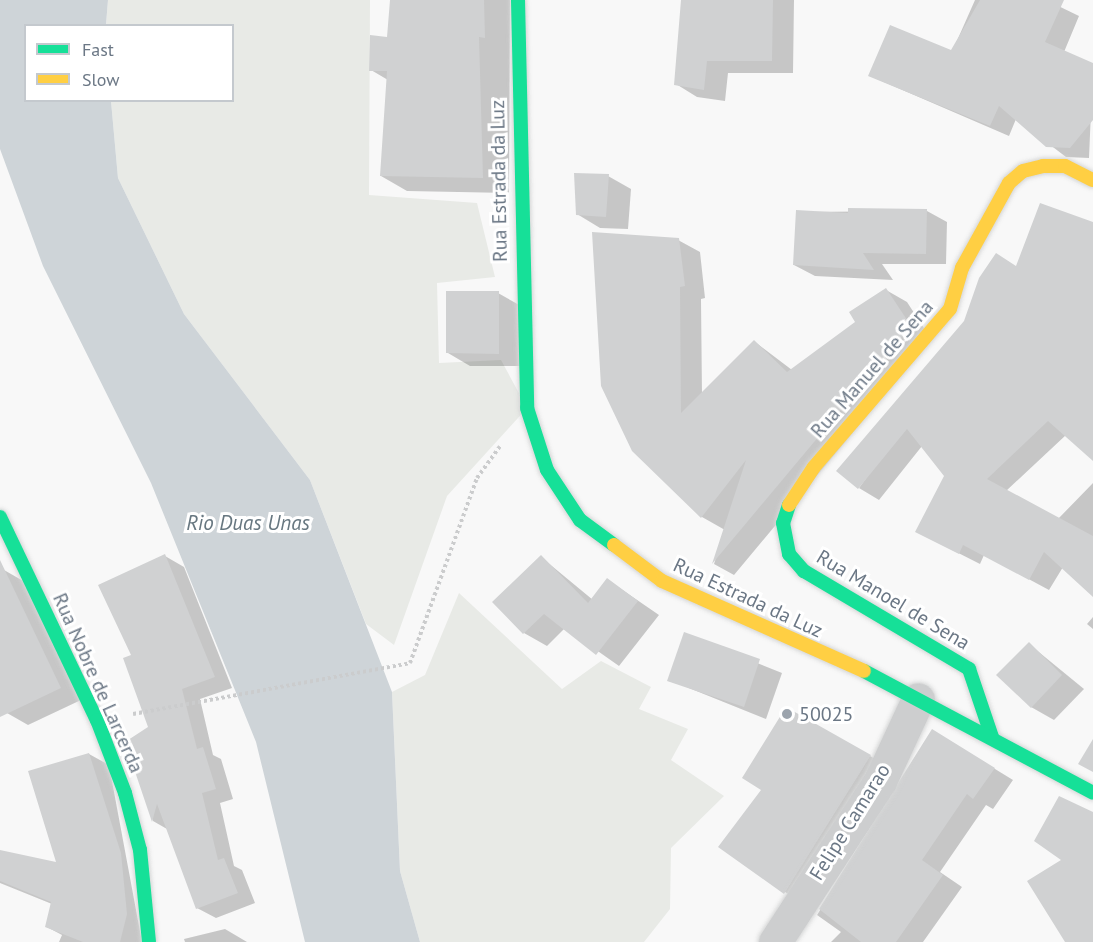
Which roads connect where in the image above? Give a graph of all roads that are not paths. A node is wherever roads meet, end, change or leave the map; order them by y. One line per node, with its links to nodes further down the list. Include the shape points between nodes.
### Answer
1 (518, 0): 5 (street, Rua Estrada da Luz, via 527,408 547,470 580,520 662,581)
2 (1093, 180): 3 (street, Rua Manuel de Sena, via 1065,166 1043,166 1023,171 1009,183 962,268 950,309)
3 (814, 467): 6 (street, Rua Manoel de Sena, via 788,506 783,535 789,554 804,571 969,669)
4 (0, 518): 8 (street, Rua Nobre de Larcerda, via 97,720 140,850)
5 (918, 699): 6 (street, Rua Estrada da Luz); 9 (street, Felipe Camarao, via 880,781)
6 (992, 737): 7 (street, Rua Estrada da Luz)
7 (1093, 793)
8 (149, 942)
9 (775, 942)

